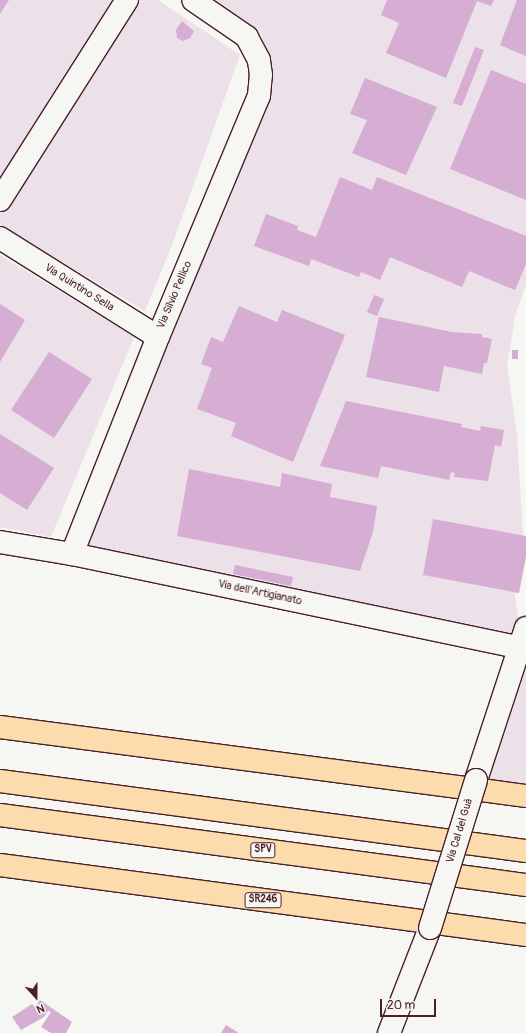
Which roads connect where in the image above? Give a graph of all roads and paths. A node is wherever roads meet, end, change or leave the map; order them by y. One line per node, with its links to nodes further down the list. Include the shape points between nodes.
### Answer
1 (127, 0): 3 (street)
2 (193, 0): 5 (street, Via Silvio Pellico, via 247,37 259,60 259,96)
3 (0, 200)
4 (0, 238): 5 (street, Via Quintino Sella)
5 (158, 337): 7 (street, Via Silvio Pellico)
6 (0, 542): 7 (street, Via dell'Artigianato)
7 (72, 554): 8 (street, Via dell'Artigianato)
8 (523, 638): 17 (street, Via Cal del Guà, bridge, via 430,928)
9 (0, 727): 11 (highway)
10 (0, 781): 13 (highway)
11 (526, 796)
12 (0, 815): 15 (highway, SPV)
13 (526, 851)
14 (0, 865): 16 (highway, SR246)
15 (526, 885)
16 (526, 935)
17 (389, 1033)

